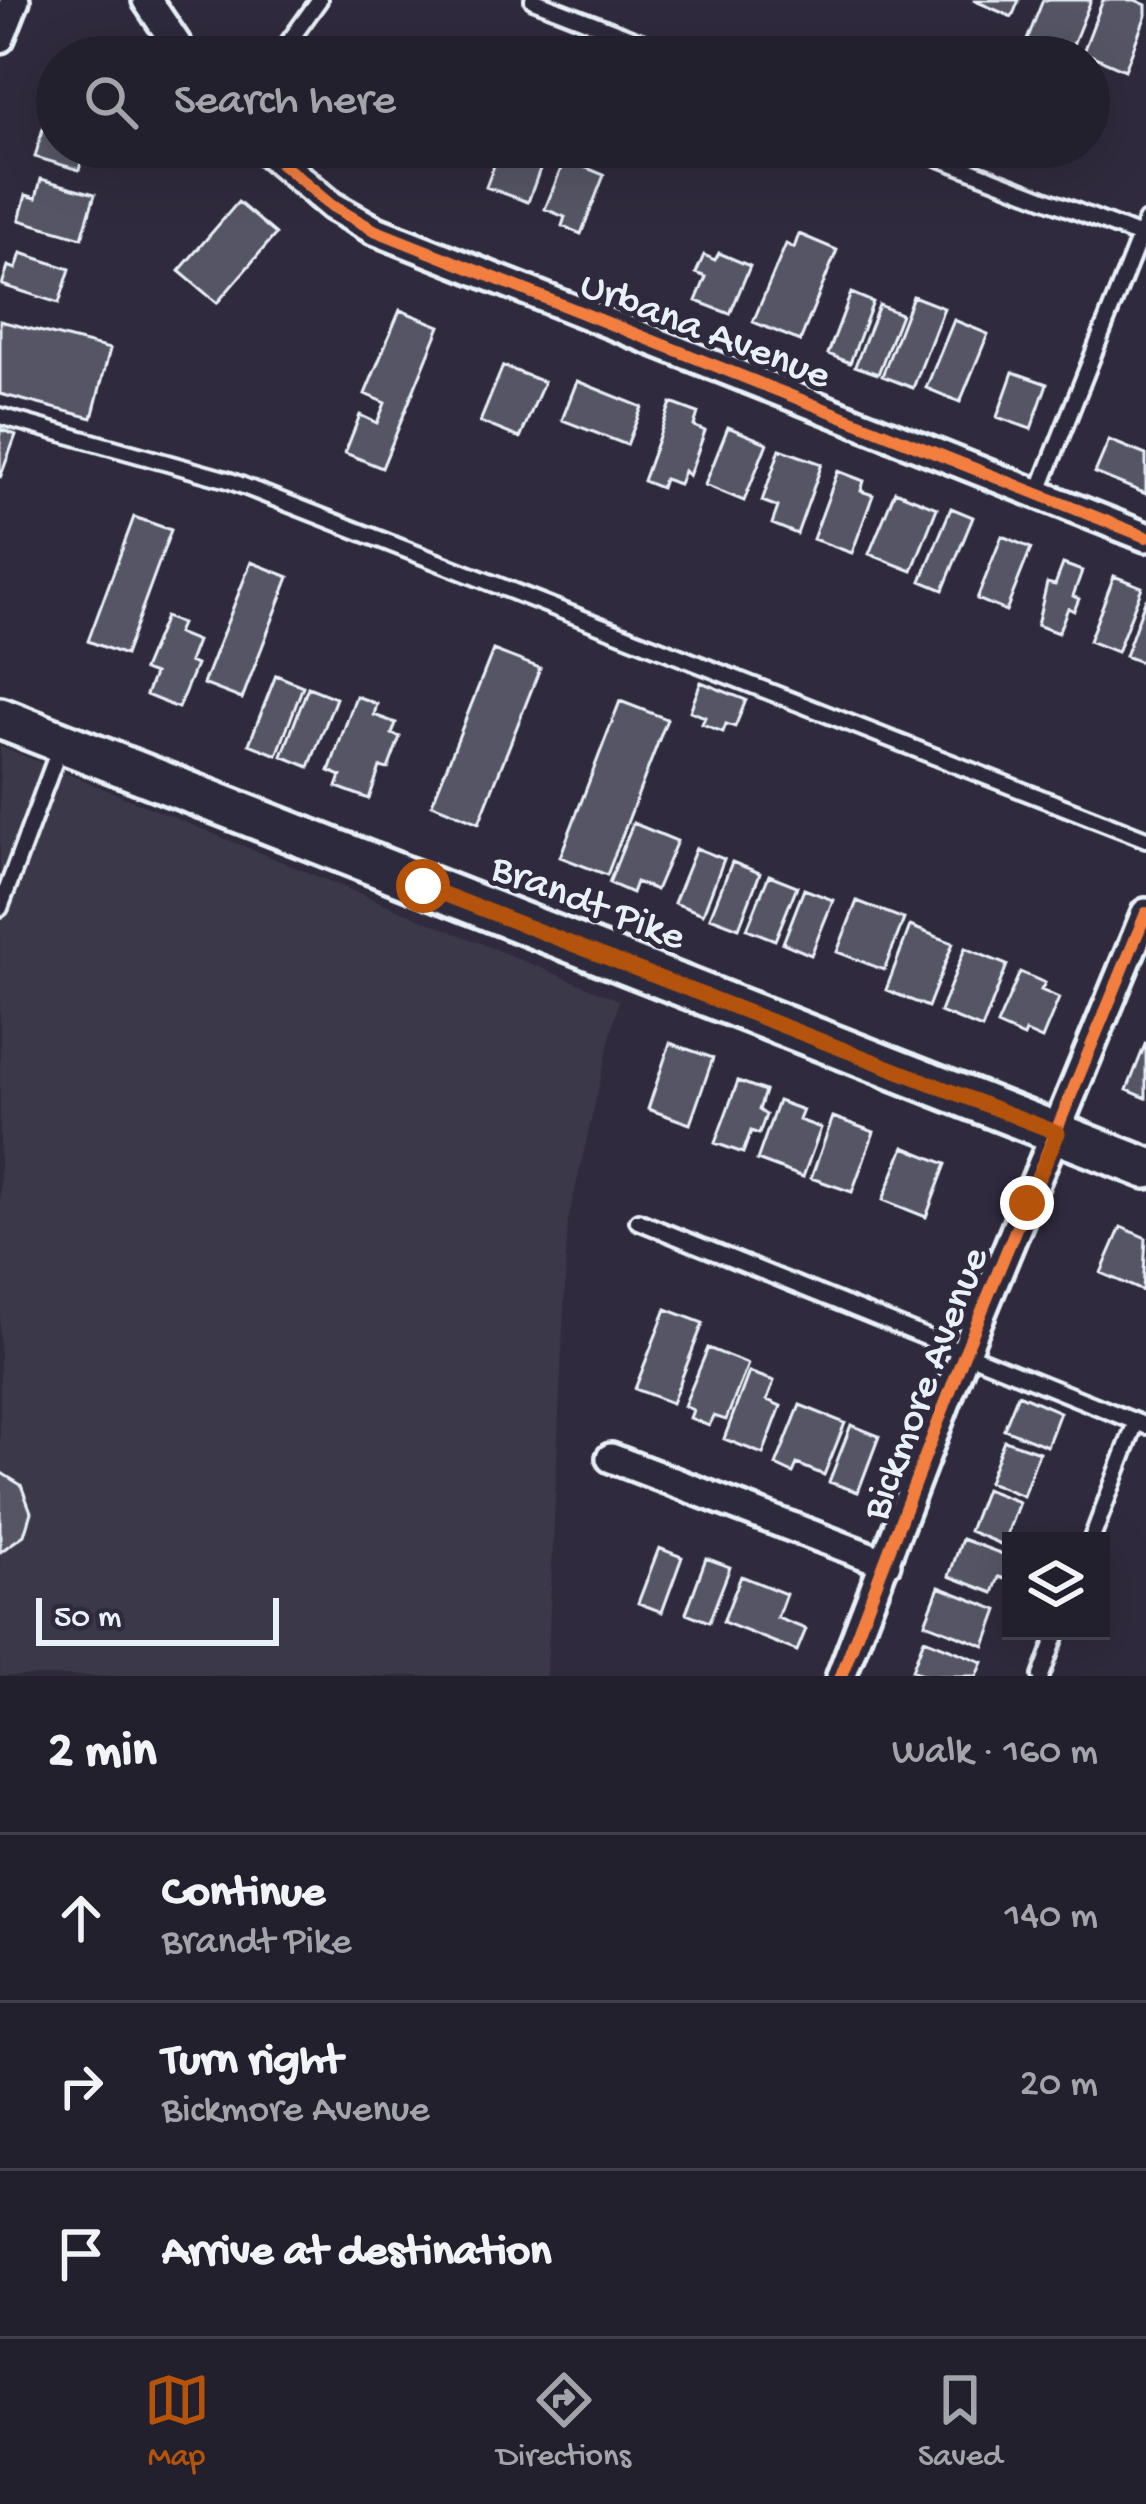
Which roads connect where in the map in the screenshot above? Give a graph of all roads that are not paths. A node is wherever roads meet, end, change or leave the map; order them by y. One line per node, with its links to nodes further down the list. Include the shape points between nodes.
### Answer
1 (15, 0): 8 (street)
2 (148, 0): 5 (street)
3 (319, 0): 6 (lane)
4 (533, 0): 7 (lane)
5 (171, 36)
6 (293, 36)
7 (626, 36)
8 (0, 38)
9 (287, 168): 14 (street, Urbana Avenue, via 374,230)
10 (964, 168): 12 (lane)
11 (1146, 221): 12 (lane)
12 (1140, 236): 14 (lane)
13 (0, 416): 18 (lane, via 228,480)
14 (1038, 494): 15 (street, Urbana Avenue)
15 (1146, 537)
16 (0, 718): 17 (main road, Brandt Pike)
17 (62, 742): 19 (lane); 21 (main road, Brandt Pike)
18 (1146, 839)
19 (0, 908)
20 (1146, 913): 21 (street, Bickmore Avenue)
21 (1058, 1133): 22 (main road, Brandt Pike); 24 (street, Bickmore Avenue)
22 (1146, 1168)
23 (638, 1221): 24 (lane)
24 (965, 1352): 25 (lane); 28 (street, Bickmore Avenue)
25 (1141, 1424): 27 (lane)
26 (611, 1459): 28 (street)
27 (1095, 1532)
28 (886, 1562): 30 (street, Bickmore Avenue)
29 (1055, 1640): 31 (lane)
30 (841, 1676)
31 (1041, 1676)

